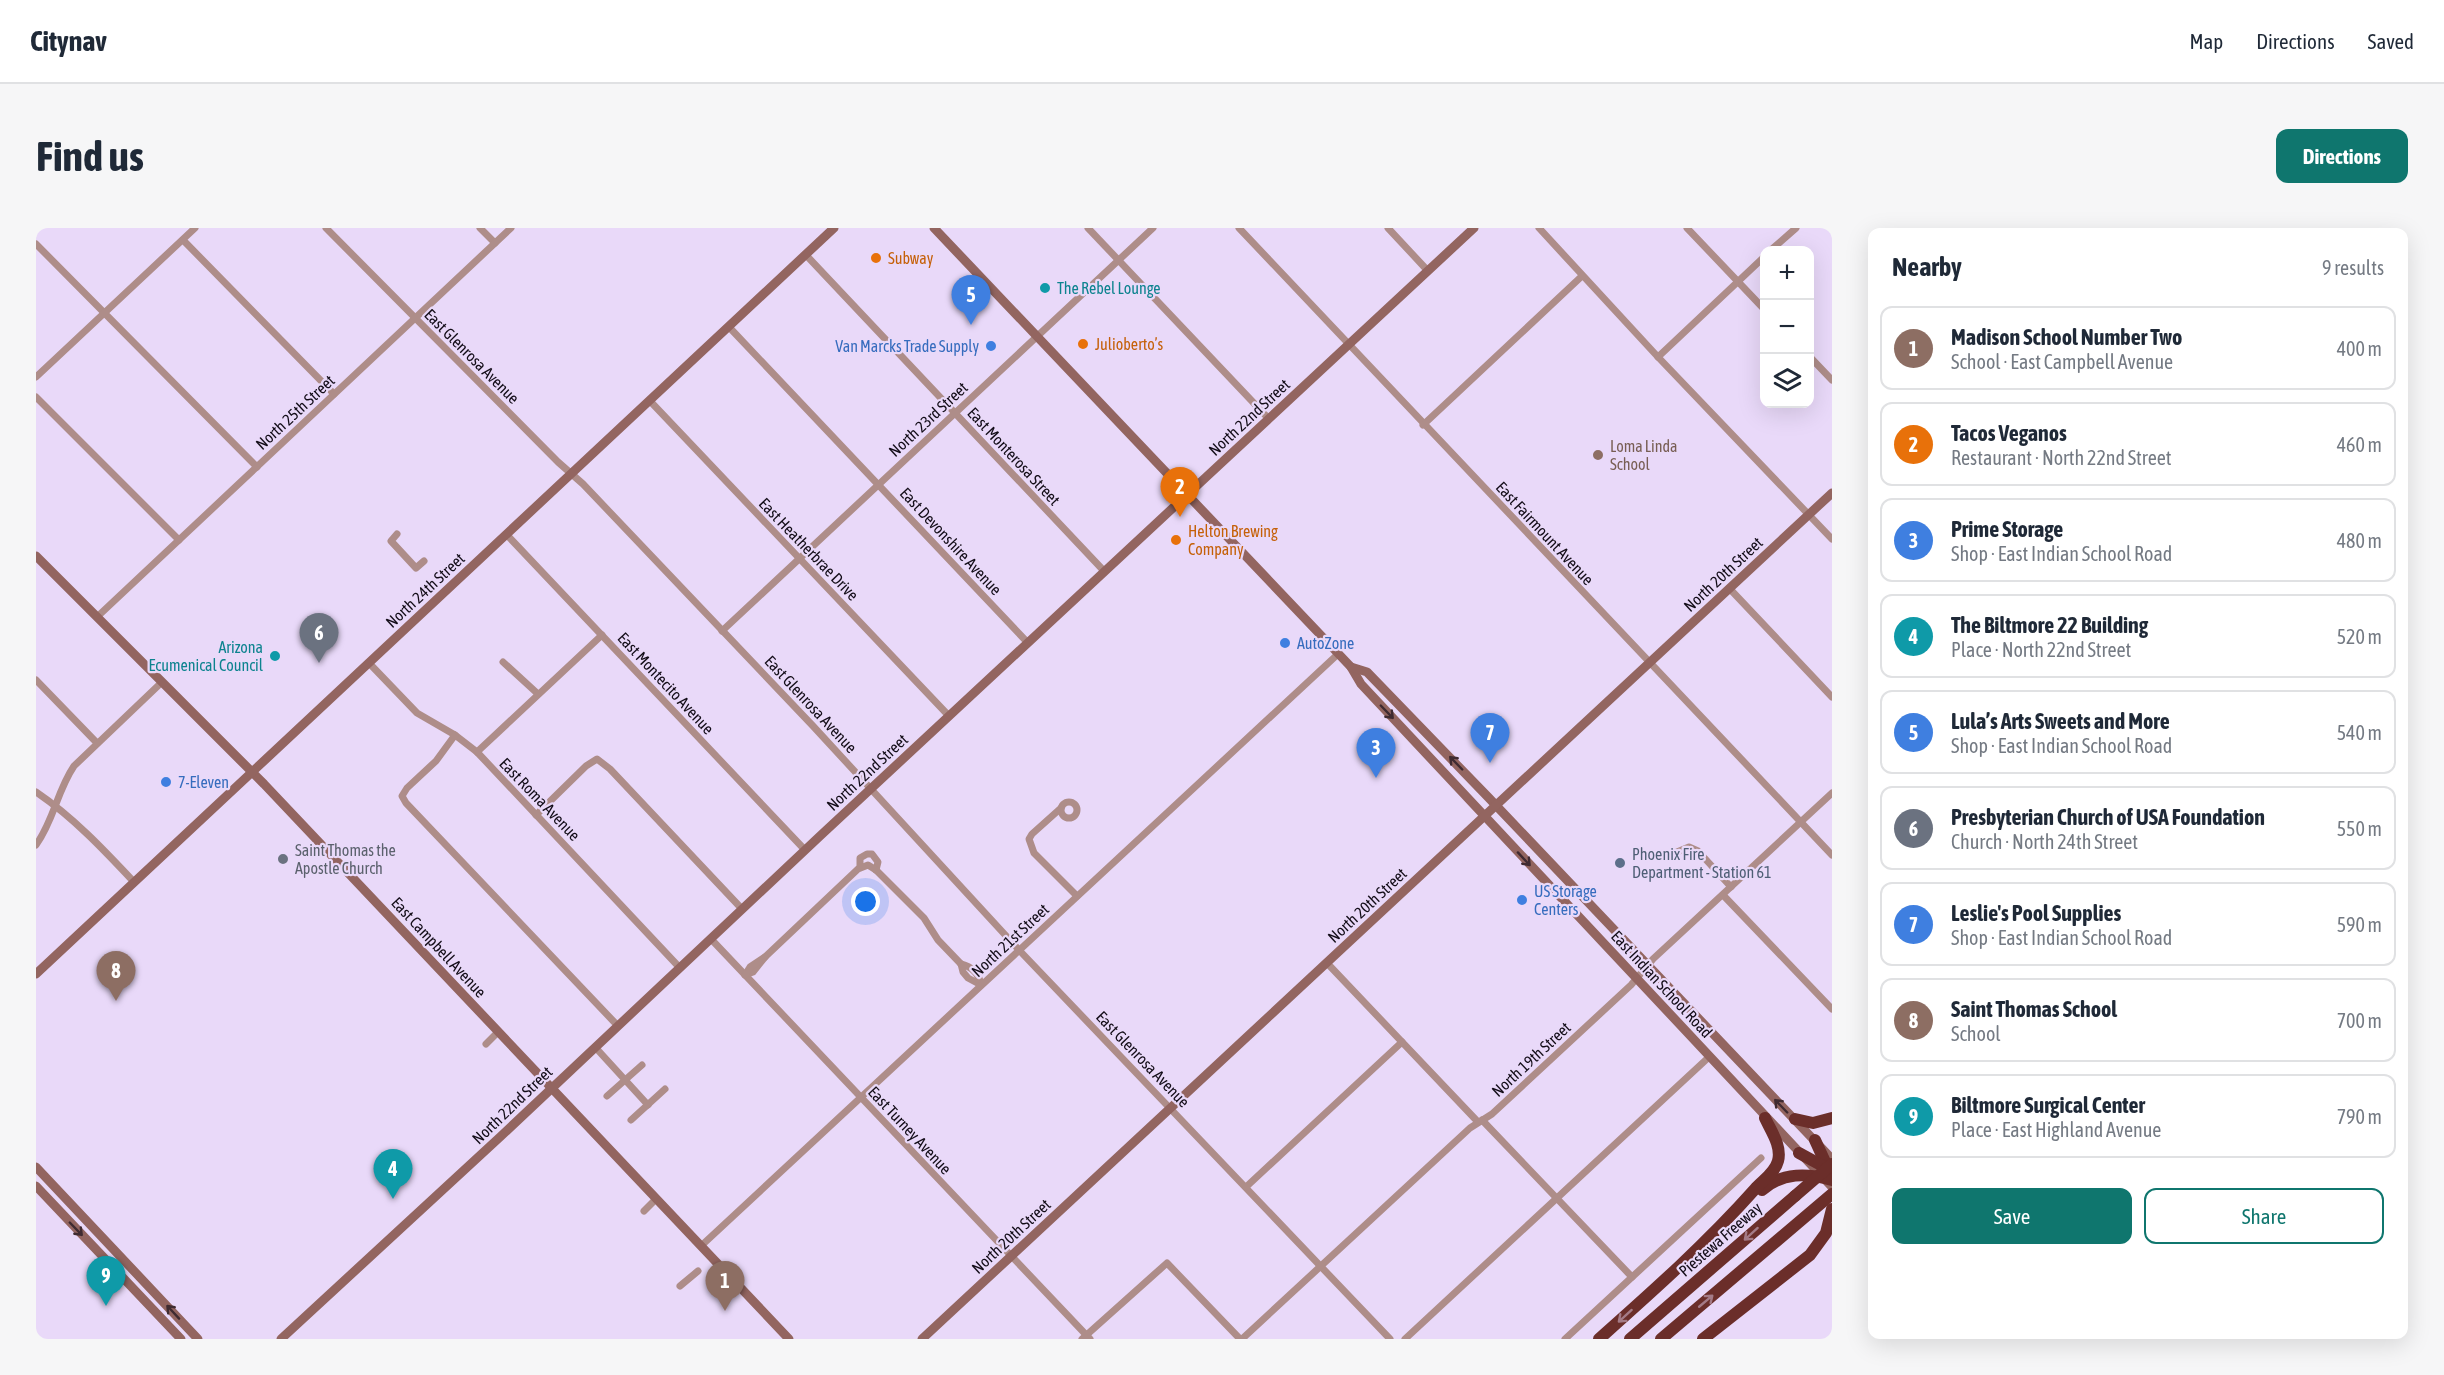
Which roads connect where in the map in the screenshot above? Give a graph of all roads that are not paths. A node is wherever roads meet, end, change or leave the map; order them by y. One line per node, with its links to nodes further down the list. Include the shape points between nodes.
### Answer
1 (195, 228): 15 (street)
2 (326, 228): 27 (street, East Glenrosa Avenue)
3 (480, 228): 16 (street)
4 (511, 228): 16 (street, North 25th Street)
5 (834, 228): 19 (street, North 24th Street)
6 (934, 228): 29 (street, East Indian School Road)
7 (1088, 228): 20 (street)
8 (1153, 228): 20 (street, North 23rd Street)
9 (1239, 228): 30 (street, East Fairmount Avenue)
10 (1388, 228): 22 (street)
11 (1474, 228): 22 (street, North 22nd Street)
12 (1539, 228): 23 (street)
13 (1687, 228): 24 (street)
14 (1796, 228): 18 (street)
15 (183, 240): 26 (street); 35 (street)
16 (495, 243): 27 (street, North 25th Street)
17 (36, 244): 26 (street)
18 (1776, 246)
19 (806, 255): 28 (street, North 24th Street); 38 (street, East Monterosa Street)
20 (1119, 260): 29 (street, North 23rd Street); 39 (street)
21 (1760, 261): 24 (street)
22 (1428, 271): 30 (street, North 22nd Street)
23 (1582, 276): 31 (street); 40 (street)
24 (1738, 281): 25 (street); 31 (street)
25 (1760, 305)
26 (105, 313): 33 (street); 41 (street)
27 (416, 319): 35 (street, North 25th Street); 42 (street, East Glenrosa Avenue)
28 (729, 327): 37 (street, North 24th Street); 43 (street, East Devonshire Avenue)
29 (1036, 336): 38 (street, North 23rd Street); 45 (street, East Indian School Road)
30 (1348, 345): 39 (street, North 22nd Street); 40 (street, East Fairmount Avenue)
31 (1658, 357): 46 (street)
32 (1814, 362): 34 (street)
33 (36, 377)
34 (1832, 380)
35 (334, 394): 41 (street, North 25th Street)
36 (36, 397): 50 (street)
37 (650, 400): 42 (street, North 24th Street); 52 (street, East Heatherbrae Drive)
38 (955, 413): 43 (street, North 23rd Street); 54 (street, East Monterosa Street)
39 (1268, 418): 45 (street, North 22nd Street)
40 (1423, 425): 63 (street, East Fairmount Avenue)
41 (257, 467): 50 (street, North 25th Street)
42 (572, 473): 48 (street, North 24th Street); 57 (street, East Glenrosa Avenue)
43 (879, 484): 52 (street, North 23rd Street); 59 (street, East Devonshire Avenue)
44 (1832, 493): 46 (street, North 20th Street)
45 (1187, 494): 54 (street, North 22nd Street); 60 (street, East Indian School Road)
46 (1808, 514): 49 (street); 55 (street, North 20th Street)
47 (397, 534): 53 (street, via 391,541 416,568)
48 (507, 535): 58 (street, East Montecito Avenue); 62 (street, North 24th Street)
49 (1832, 539)
50 (179, 540): 56 (street, North 25th Street)
51 (36, 556): 56 (street, East Campbell Avenue)
52 (799, 559): 57 (street, North 23rd Street); 69 (street, East Heatherbrae Drive)
53 (424, 561)
54 (1104, 571): 59 (street, North 22nd Street)
55 (1729, 588): 63 (street, North 20th Street); 68 (street)
56 (97, 617): 66 (street, East Campbell Avenue)
57 (722, 631): 74 (street, East Glenrosa Avenue)
58 (602, 635): 67 (street); 84 (street, East Montecito Avenue)
59 (1028, 643): 69 (street, North 22nd Street)
60 (1338, 654): 64 (street, East Indian School Road); 92 (street, North 21st Street)
61 (503, 662): 67 (street)
62 (369, 663): 70 (street, East Roma Avenue, via 417,713); 73 (street, North 24th Street)
63 (1650, 663): 77 (street, North 20th Street); 82 (street, East Fairmount Avenue)
64 (1351, 667): 77 (street, East Indian School Road, one-way to 64, via 1366,672); 81 (street, East Indian School Road, one-way to 81, via 1360,684)
65 (36, 680): 71 (street)
66 (162, 682): 71 (street); 73 (street, East Campbell Avenue)
67 (538, 694): 72 (street)
68 (1832, 697)
69 (949, 716): 74 (street, North 22nd Street)
70 (455, 735): 72 (street, East Roma Avenue); 104 (street, via 402,796)
71 (97, 743): 78 (street, via 66,778)
72 (477, 752): 80 (street, East Roma Avenue)
73 (252, 773): 89 (street, North 24th Street); 105 (street, East Campbell Avenue)
74 (870, 789): 84 (street, North 22nd Street); 95 (street, East Glenrosa Avenue)
75 (36, 792): 78 (street)
76 (1832, 793): 82 (street, North 19th Street)
77 (1496, 805): 81 (street, North 20th Street); 97 (street, East Indian School Road)
78 (56, 806): 83 (street); 89 (street)
79 (1061, 808): 92 (street, via 1032,834 1030,845)
80 (536, 814): 93 (street, via 597,759); 98 (street, East Roma Avenue)
81 (1484, 816): 96 (street, North 20th Street); 101 (street, East Indian School Road, one-way to 101)
82 (1801, 822): 86 (street, East Fairmount Avenue); 90 (street, North 19th Street)
83 (36, 845)
84 (805, 850): 93 (street, North 22nd Street)
85 (1677, 852): 90 (street, via 1689,847 1698,851)
86 (1832, 855)
87 (861, 867): 88 (street, via 868,865); 88 (street, via 860,858 872,854 878,862); 100 (street)
88 (876, 870): 102 (street, via 924,918 972,982)
89 (134, 882): 99 (street, North 24th Street)
90 (1731, 887): 91 (street, North 19th Street)
91 (1723, 895): 97 (street, North 19th Street); 103 (street)
92 (1077, 896): 95 (street, North 21st Street)
93 (742, 909): 94 (street, North 22nd Street)
94 (711, 939): 98 (street, North 22nd Street); 100 (street, East Turney Avenue)
95 (1019, 950): 102 (street, North 21st Street); 117 (street, East Glenrosa Avenue)
96 (1327, 963): 106 (street); 117 (street, North 20th Street)
97 (1648, 965): 101 (street, North 19th Street); 120 (street, East Indian School Road, one-way to 97)
98 (680, 968): 104 (street, North 22nd Street)
99 (36, 974)
100 (745, 975): 115 (street, East Turney Avenue)
101 (1637, 978): 109 (street, East Indian School Road); 122 (street, North 19th Street)
102 (981, 986): 115 (street, North 21st Street)
103 (1832, 1009)
104 (617, 1025): 108 (street, North 22nd Street)
105 (498, 1032): 107 (street); 112 (street, East Campbell Avenue)
106 (1402, 1042): 122 (street); 129 (street)
107 (486, 1044)
108 (595, 1047): 111 (street); 112 (street, North 22nd Street)
109 (1709, 1057): 118 (street, East Indian School Road); 132 (street)
110 (642, 1065): 111 (street)
111 (625, 1080): 114 (street); 116 (street)
112 (552, 1088): 134 (street, East Campbell Avenue); 148 (street, North 22nd Street)
113 (665, 1089): 116 (street)
114 (607, 1096)
115 (861, 1098): 138 (street, North 21st Street); 140 (street, East Turney Avenue)
116 (648, 1105): 121 (street)
117 (1171, 1108): 129 (street, East Glenrosa Avenue); 140 (street, North 20th Street)
118 (1765, 1118): 124 (street, East Indian School Road); 133 (highway, via 1779,1148 1779,1157)
119 (1832, 1118): 120 (highway, via 1813,1123)
120 (1795, 1119): 123 (street, East Indian School Road)
121 (631, 1120)
122 (1480, 1121): 132 (street); 141 (street, North 19th Street)
123 (1815, 1140): 127 (highway)
124 (1799, 1153): 127 (highway)
125 (1761, 1158): 143 (street)
126 (36, 1167): 147 (street, one-way to 126)
127 (1830, 1173): 130 (street); 133 (highway, via 1789,1176); 156 (highway, Piestewa Freeway, one-way to 156, bridge, via 1795,1196)
128 (36, 1186): 146 (street, one-way to 146)
129 (1246, 1187): 141 (street, East Glenrosa Avenue)
130 (1832, 1187)
131 (1832, 1194): 157 (highway, one-way to 131)
132 (1556, 1198): 143 (street); 153 (street)
133 (1748, 1198): 155 (highway, one-way to 155)
134 (656, 1199): 136 (street); 138 (street, East Campbell Avenue)
135 (1832, 1209): 139 (highway, via 1826,1233)
136 (644, 1211)
137 (1832, 1239): 139 (highway)
138 (701, 1246): 149 (street, East Campbell Avenue)
139 (1810, 1255): 158 (highway)
140 (1011, 1256): 145 (street, East Turney Avenue); 150 (street, North 20th Street)
141 (1321, 1266): 151 (street, North 19th Street); 152 (street, East Glenrosa Avenue)
142 (698, 1271): 144 (street)
143 (1632, 1277): 154 (street)
144 (680, 1286)
145 (1086, 1338): 151 (street, via 1167,1263)
146 (181, 1339)
147 (198, 1339)
148 (281, 1339)
149 (789, 1339)
150 (922, 1339)
151 (1241, 1339)
152 (1390, 1339)
153 (1405, 1339)
154 (1566, 1339)
155 (1599, 1339)
156 (1630, 1339)
157 (1661, 1339)
158 (1703, 1339)

